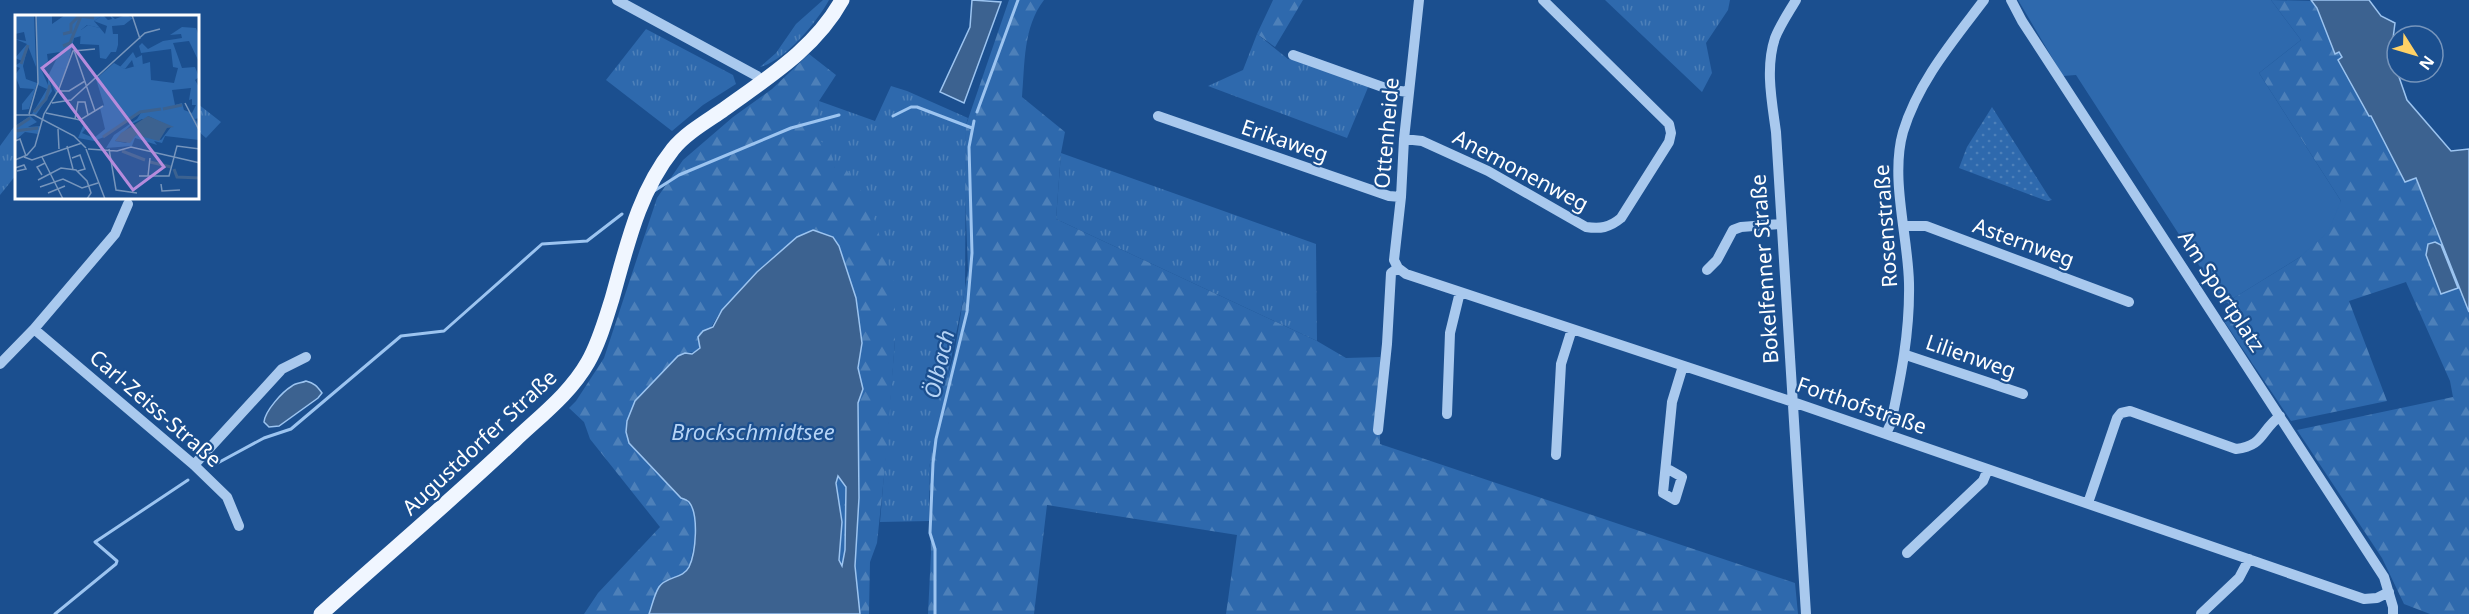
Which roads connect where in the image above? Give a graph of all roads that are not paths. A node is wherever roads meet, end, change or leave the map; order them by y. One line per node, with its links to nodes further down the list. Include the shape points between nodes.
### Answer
1 (617, 0): 9 (street)
2 (842, 0): 9 (main road, Augustdorfer Straße, via 812,42)
3 (1419, 0): 10 (street, Ottenheide)
4 (1543, 0): 12 (street, Anemonenweg, via 1669,124 1669,142 1621,218 1601,229 1586,226 1488,171 1422,141)
5 (1796, 0): 15 (street, Bokelfenner Straße, via 1776,37 1771,58)
6 (1984, 0): 16 (street, Rosenstraße, via 1916,98 1903,134 1899,160)
7 (2011, 0): 30 (street, Am Sportplatz)
8 (1293, 54): 10 (street, via 1391,90)
9 (762, 82): 43 (main road, Augustdorfer Straße, via 676,146 659,167 641,202 602,332 571,387)
10 (1409, 92): 12 (street, Ottenheide)
11 (1158, 116): 13 (street, Erikaweg)
12 (1404, 139): 13 (street, Ottenheide)
13 (1401, 197): 17 (street, Ottenheide, via 1394,260)
14 (128, 204): 21 (street, via 115,234)
15 (1781, 224): 18 (street, via 1733,230); 28 (street, Bokelfenner Straße)
16 (1905, 226): 20 (street, Asternweg, via 1926,226); 23 (street, Rosenstraße, via 1909,281)
17 (1398, 268): 19 (street); 31 (street, Ottenheide, via 1391,273)
18 (1707, 270)
19 (1460, 292): 22 (street, Forthofstraße); 29 (street, via 1450,333)
20 (2129, 302)
21 (34, 329): 25 (street); 34 (street, Carl-Zeiss-Straße)
22 (1572, 329): 26 (street, Forthofstraße); 33 (street, via 1561,364)
23 (1906, 355): 27 (street, Lilienweg); 32 (street, Rosenstraße)
24 (306, 357): 34 (street, via 282,369)
25 (0, 364)
26 (1683, 366): 28 (street, Forthofstraße); 35 (street, via 1672,402)
27 (2023, 394)
28 (1792, 402): 32 (street, Forthofstraße); 44 (street, Bokelfenner Straße)
29 (1447, 414)
30 (2280, 416): 37 (street, via 2250,447 2236,449 2130,411 2121,413); 41 (street, Am Sportplatz, via 2384,577)
31 (1377, 430)
32 (1886, 434): 36 (street, Forthofstraße)
33 (1556, 455)
34 (194, 465): 38 (street, Carl-Zeiss-Straße, via 227,497)
35 (1666, 468)
36 (1988, 469): 37 (street, Forthofstraße); 39 (street, via 1983,481)
37 (2088, 503): 40 (street, Forthofstraße)
38 (239, 526)
39 (1907, 553)
40 (2249, 559): 41 (street, Forthofstraße, via 2364,600); 45 (street, via 2239,578)
41 (2389, 592): 42 (street, Am Sportplatz)
42 (2393, 610)
43 (321, 614)
44 (1806, 614)
45 (2201, 614)

